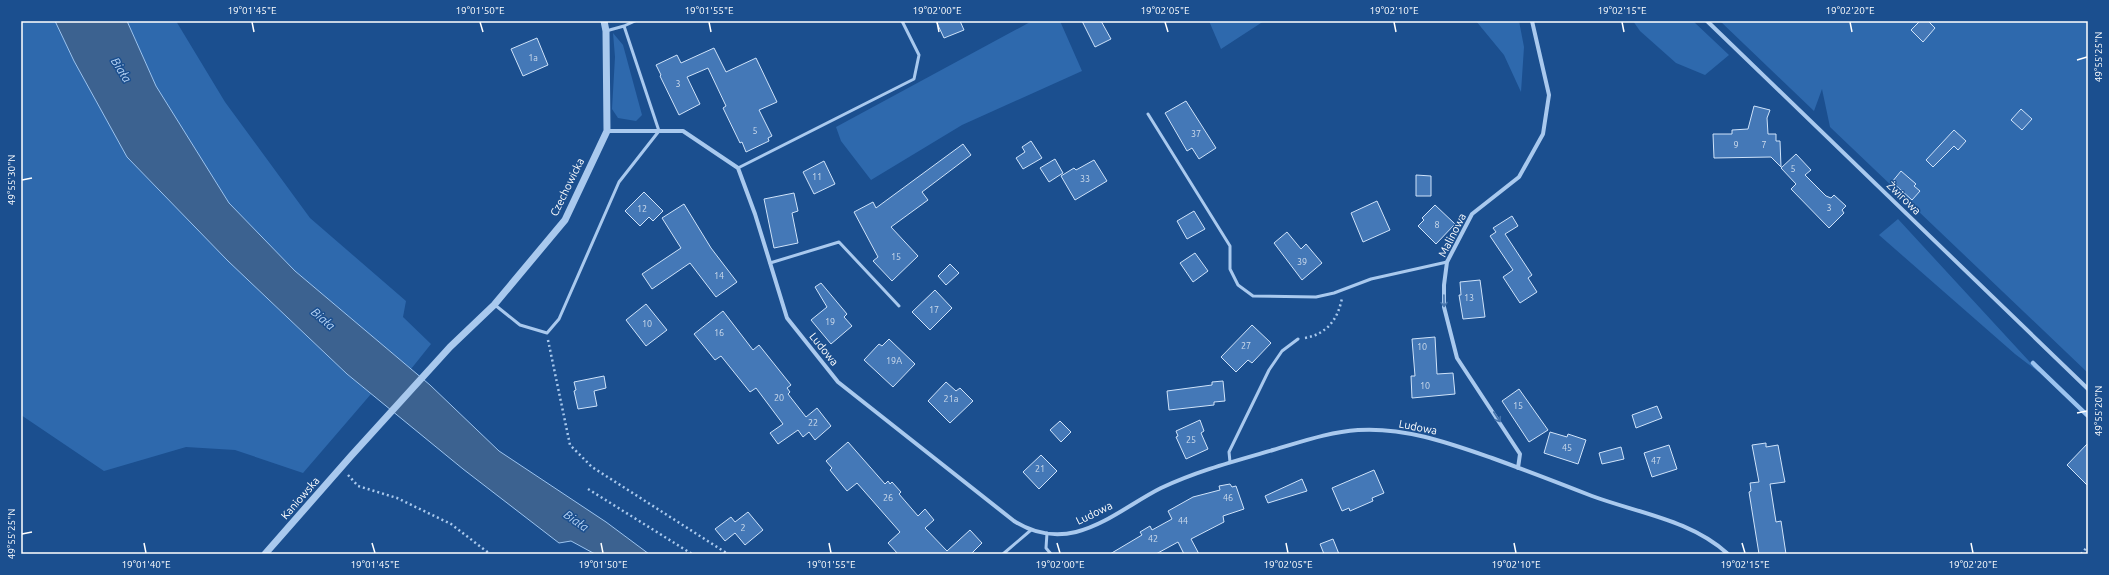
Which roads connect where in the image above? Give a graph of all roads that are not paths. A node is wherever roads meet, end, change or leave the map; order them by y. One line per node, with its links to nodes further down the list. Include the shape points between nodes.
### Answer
1 (604, 21): 7 (street, Czechowicka)
2 (635, 21): 6 (lane)
3 (902, 21): 11 (lane, via 919,56 914,79)
4 (1532, 21): 12 (street, Malinowa, via 1549,96 1543,134 1518,177 1472,214)
5 (1707, 21): 17 (street, Żwirowa)
6 (624, 26): 7 (lane); 10 (lane)
7 (606, 31): 9 (street, Czechowicka)
8 (1148, 114): 12 (lane, via 1230,246 1230,269 1238,285 1253,296 1316,296)
9 (607, 131): 10 (street); 14 (street, Czechowicka, via 566,220)
10 (659, 131): 11 (street, via 683,131); 14 (lane, via 619,182 559,319 547,333 520,325)
11 (738, 168): 13 (street, Ludowa)
12 (1447, 262): 20 (street, Malinowa, one-way to 20, via 1444,307 1456,358 1520,454)
13 (770, 263): 15 (lane, via 839,242); 21 (street, Ludowa, via 787,318 838,382 1014,521)
14 (494, 305): 18 (street, Czechowicka, via 450,347)
15 (899, 306)
16 (1298, 338): 19 (lane, via 1282,350 1269,370 1229,452)
17 (2088, 388)
18 (351, 456): 23 (street, Kaniowska)
19 (1230, 462): 20 (street, Ludowa, via 1324,436 1356,430 1375,430 1429,437); 22 (street, Ludowa, via 1171,483 1086,529 1064,534)
20 (1518, 468): 26 (street, Ludowa, via 1678,524 1711,541)
21 (1031, 530): 22 (street, Ludowa); 24 (lane)
22 (1047, 534): 25 (lane, via 1046,548)
23 (265, 554)
24 (1003, 554)
25 (1050, 554)
26 (1728, 554)

